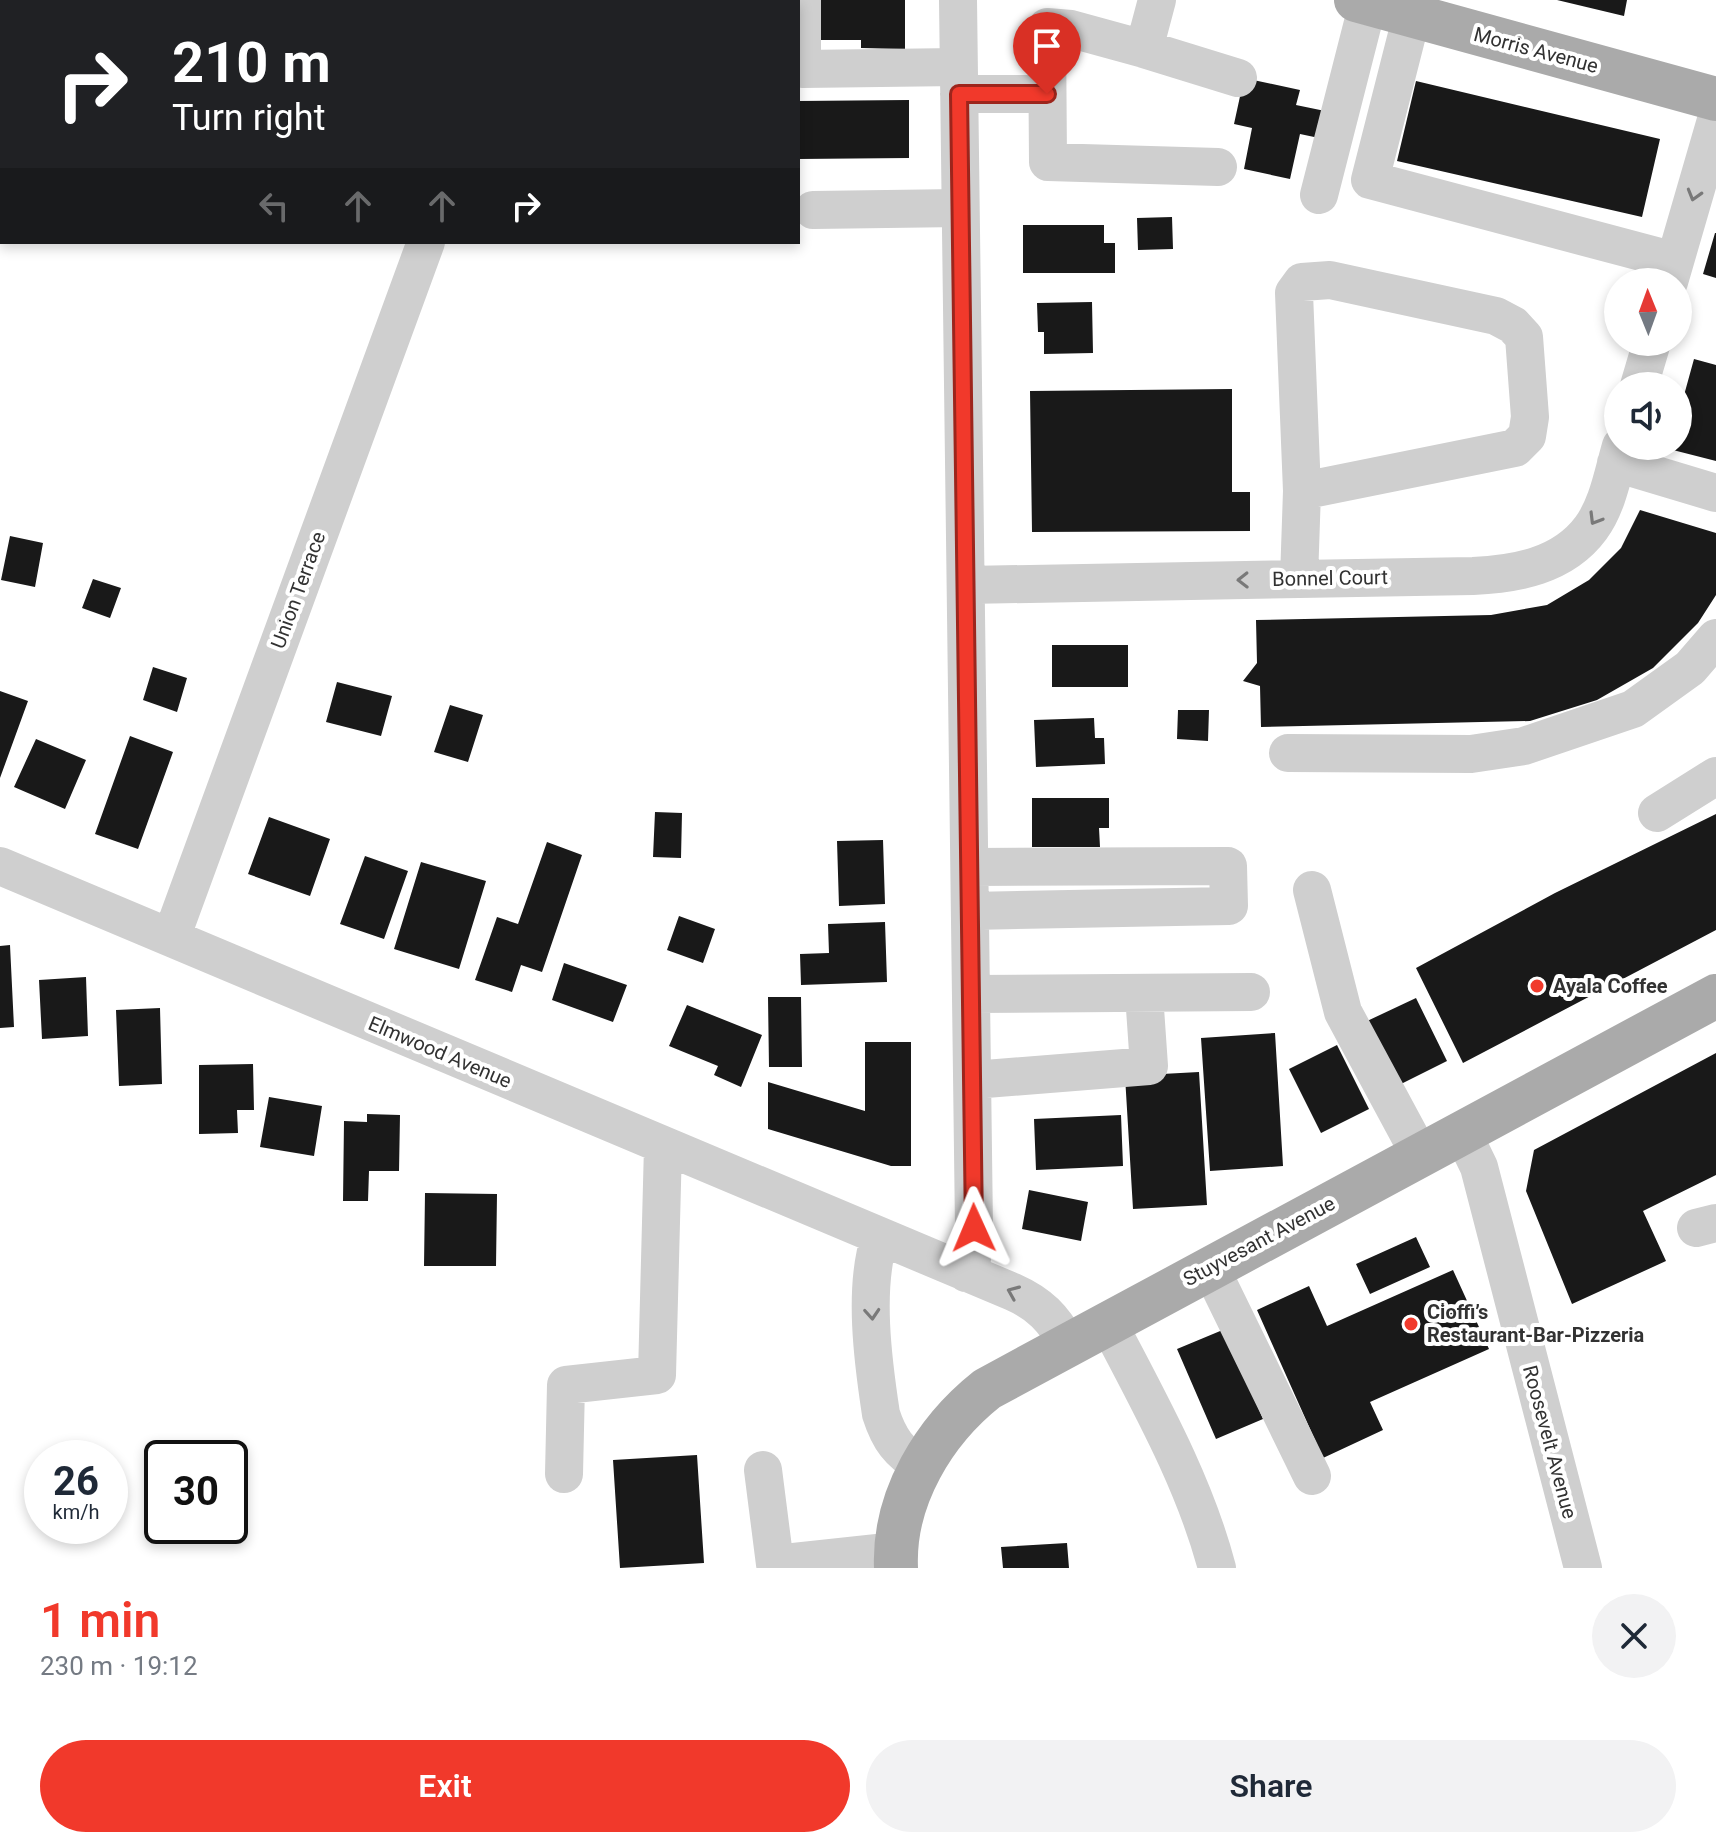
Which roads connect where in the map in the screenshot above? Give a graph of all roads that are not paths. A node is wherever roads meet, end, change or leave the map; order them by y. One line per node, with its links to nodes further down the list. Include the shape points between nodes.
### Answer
1 (802, 0): 8 (street, via 802,69)
2 (958, 0): 8 (street)
3 (1157, 0): 6 (street)
4 (1362, 2): 5 (main road, Morris Avenue); 13 (street)
5 (1432, 13): 10 (main road, Morris Avenue); 17 (street, via 1370,180)
6 (1144, 49): 7 (street); 9 (street, via 1047,27)
7 (1238, 78)
8 (959, 80): 9 (street); 14 (street)
9 (1047, 94): 12 (street, via 1048,162)
10 (1716, 99)
11 (1716, 120): 18 (street, one-way to 18)
12 (1218, 167)
13 (1319, 195)
14 (960, 208): 15 (street); 24 (street)
15 (813, 210)
16 (425, 244): 35 (street, Union Terrace)
17 (1659, 268)
18 (1673, 268)
19 (1617, 460): 23 (street, Bonnel Court, one-way to 23, via 1592,527 1562,553 1523,571)
20 (1632, 460): 22 (street)
21 (1302, 491): 21 (street, via 1515,448 1527,436 1530,417 1524,337 1496,316 1330,280 1302,282 1294,293); 23 (street)
22 (1716, 493)
23 (1299, 579): 24 (street, Bonnel Court, one-way to 24)
24 (967, 585): 30 (street)
25 (1716, 638): 26 (street, via 1690,668 1633,709 1524,746 1471,754)
26 (1288, 753)
27 (1716, 776): 28 (street)
28 (1657, 813)
29 (0, 866): 35 (street, Elmwood Avenue)
30 (970, 867): 31 (street); 34 (street)
31 (1019, 867): 33 (street); 33 (street, via 1228,866 1229,906)
32 (1312, 890): 43 (street, via 1343,1012)
33 (1019, 910): 34 (street)
34 (970, 911): 37 (street)
35 (171, 938): 42 (street, Elmwood Avenue)
36 (1251, 992): 38 (street)
37 (971, 994): 38 (street); 40 (street)
38 (1144, 994): 40 (street, via 1149,1066)
39 (1716, 996): 41 (main road, Stuyvesant Avenue)
40 (973, 1080): 46 (street, via 974,1228)
41 (1462, 1132): 43 (main road, Stuyvesant Avenue); 55 (street, Roosevelt Avenue, via 1479,1169)
42 (663, 1146): 44 (street, Elmwood Avenue); 51 (street, via 657,1375 566,1385)
43 (1420, 1155): 45 (main road, Stuyvesant Avenue)
44 (880, 1237): 46 (street, Elmwood Avenue); 49 (street, one-way to 49, via 871,1287 881,1414 895,1446)
45 (1210, 1267): 47 (main road, Stuyvesant Avenue); 52 (street)
46 (966, 1273): 48 (street, Elmwood Avenue, one-way to 46, via 1032,1300)
47 (1108, 1323): 48 (main road, Stuyvesant Avenue); 54 (street, via 1173,1451)
48 (1068, 1344): 49 (main road, Stuyvesant Avenue, via 967,1404)
49 (922, 1466): 53 (main road, Stuyvesant Avenue, via 903,1512)
50 (763, 1470): 53 (street, via 775,1564)
51 (564, 1474)
52 (1312, 1476)
53 (896, 1560)
54 (1217, 1568)
55 (1583, 1568)

